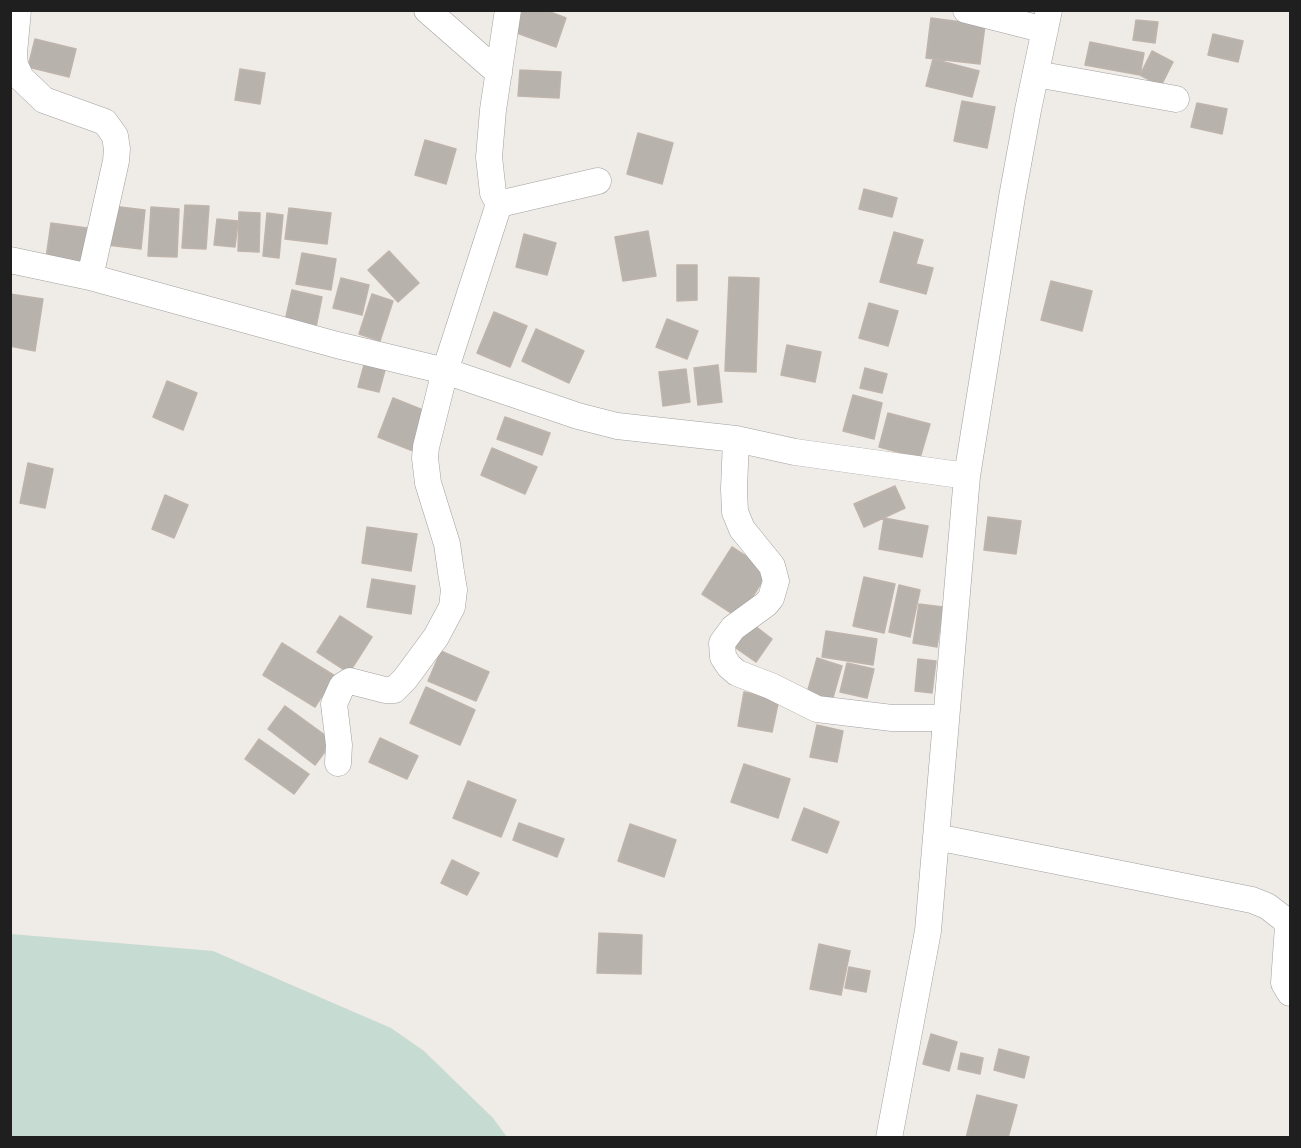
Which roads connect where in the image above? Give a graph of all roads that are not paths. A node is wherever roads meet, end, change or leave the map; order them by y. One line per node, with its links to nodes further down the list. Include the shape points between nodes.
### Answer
1 (18, 10): 12 (street, via 14,53 21,78 44,100 105,122 115,136 116,161)
2 (428, 10): 6 (street)
3 (508, 10): 6 (street)
4 (966, 10): 5 (street)
5 (1047, 20): 7 (street)
6 (499, 73): 10 (street, via 489,157)
7 (1036, 74): 8 (street); 15 (street)
8 (1176, 99)
9 (598, 181): 10 (street)
10 (499, 204): 13 (street)
11 (10, 260): 12 (street)
12 (90, 277): 13 (street)
13 (445, 371): 14 (street, via 617,426); 17 (street, via 425,458 428,483 447,544 454,590 452,607 436,637 394,690 350,681 342,686 334,704)
14 (736, 439): 15 (street, via 795,452); 16 (street, via 735,512 742,529 772,566 776,581 766,604 733,628 722,643 723,657 729,666 817,709 892,718)
15 (967, 476): 16 (street)
16 (945, 718): 18 (street)
17 (338, 764)
18 (936, 837): 19 (street, via 1267,906 1288,926 1284,983); 20 (street, via 928,931)
19 (1290, 993)
20 (889, 1137)

